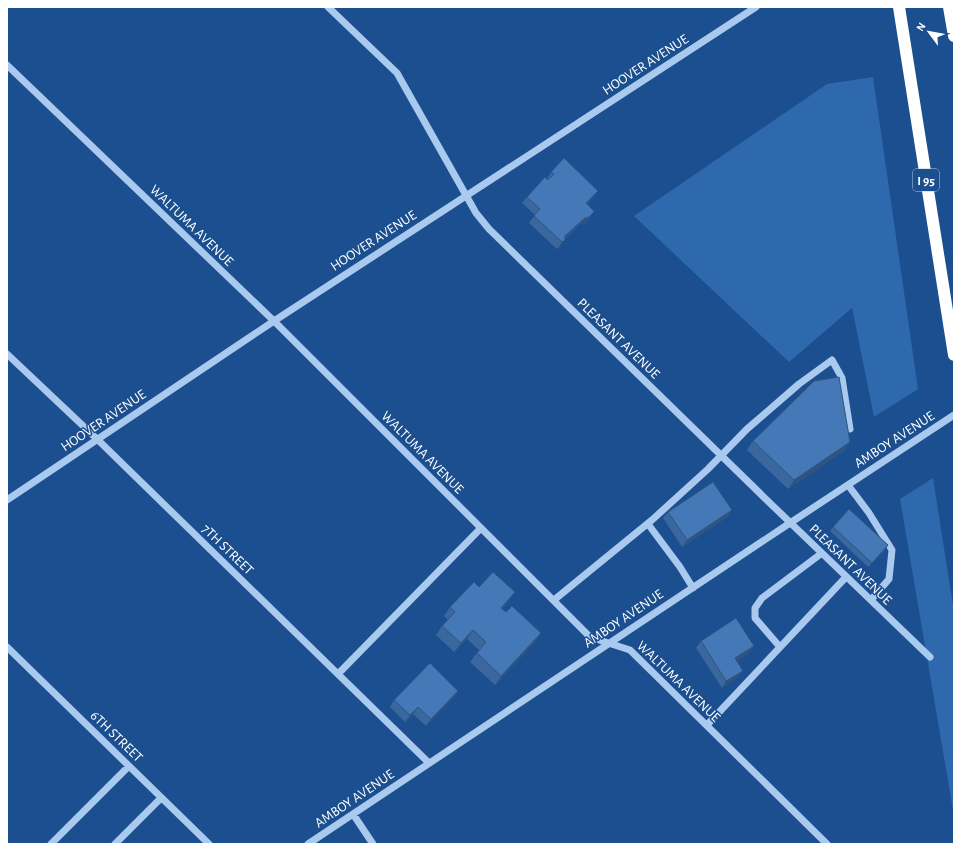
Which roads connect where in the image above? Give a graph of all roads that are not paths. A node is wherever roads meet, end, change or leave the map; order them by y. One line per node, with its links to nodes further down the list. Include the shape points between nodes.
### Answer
1 (328, 7): 7 (street, PLEASANT AVENUE, via 397,73)
2 (756, 7): 7 (street, HOOVER AVENUE)
3 (899, 7): 10 (highway, I 95)
4 (949, 7): 5 (highway)
5 (954, 36)
6 (7, 66): 8 (street, WALTUMA AVENUE)
7 (466, 195): 8 (street, HOOVER AVENUE); 14 (street, PLEASANT AVENUE, via 489,229)
8 (274, 321): 13 (street, HOOVER AVENUE); 19 (street, WALTUMA AVENUE)
9 (7, 354): 13 (street, 7TH STREET)
10 (954, 354)
11 (954, 415): 15 (street, AMBOY AVENUE)
12 (850, 429): 14 (street, via 842,378 832,360 787,394)
13 (97, 439): 16 (street, HOOVER AVENUE); 29 (street, 7TH STREET)
14 (721, 456): 17 (street, PLEASANT AVENUE); 18 (street)
15 (848, 485): 17 (street, AMBOY AVENUE); 24 (street, via 892,550 889,579)
16 (7, 500)
17 (790, 523): 20 (street, PLEASANT AVENUE); 22 (street, AMBOY AVENUE)
18 (648, 524): 22 (street); 23 (street)
19 (481, 528): 23 (street, WALTUMA AVENUE); 29 (street)
20 (822, 553): 21 (street, PLEASANT AVENUE); 27 (street, via 762,598 755,608 755,618)
21 (846, 577): 24 (street, PLEASANT AVENUE); 27 (street)
22 (693, 588): 25 (street, AMBOY AVENUE)
23 (554, 600): 25 (street, WALTUMA AVENUE, via 590,637)
24 (871, 600): 28 (street, PLEASANT AVENUE)
25 (610, 643): 30 (street, WALTUMA AVENUE, via 630,650); 31 (street, AMBOY AVENUE)
26 (7, 647): 32 (street, 6TH STREET)
27 (780, 647): 30 (street)
28 (930, 657)
29 (338, 674): 31 (street, 7TH STREET)
30 (707, 725): 40 (street, WALTUMA AVENUE)
31 (429, 764): 34 (street, AMBOY AVENUE)
32 (129, 766): 33 (street, 6TH STREET); 35 (street)
33 (162, 798): 36 (street); 37 (street, 6TH STREET)
34 (353, 814): 38 (street, AMBOY AVENUE); 39 (street)
35 (51, 844)
36 (115, 844)
37 (209, 844)
38 (308, 844)
39 (373, 844)
40 (827, 844)

